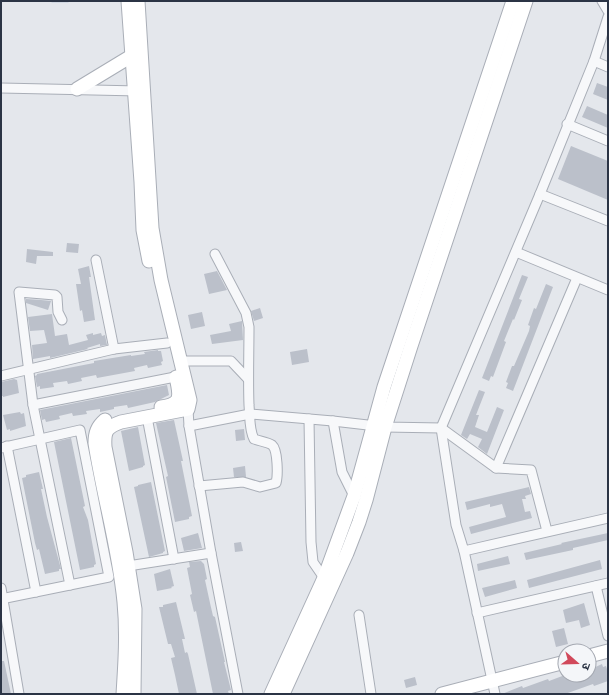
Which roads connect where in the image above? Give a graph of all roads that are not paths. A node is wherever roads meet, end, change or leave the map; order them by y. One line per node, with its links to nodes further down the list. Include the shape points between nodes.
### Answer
1 (513, 1): 16 (main road)
2 (526, 1): 16 (main road)
3 (602, 1): 5 (street)
4 (134, 5): 7 (main road)
5 (608, 11)
6 (608, 17): 8 (street)
7 (137, 52): 11 (main road); 12 (main road)
8 (594, 61): 9 (street); 13 (street)
9 (608, 67)
10 (1, 88): 11 (street)
11 (77, 89): 12 (street)
12 (140, 91): 24 (main road, via 143,230); 26 (main road, via 152,228)
13 (567, 124): 14 (street); 15 (street)
14 (608, 141)
15 (540, 194): 17 (street); 18 (street)
16 (447, 220): 39 (main road, via 384,387)
17 (608, 221)
18 (516, 252): 21 (street); 40 (street)
19 (215, 254): 30 (street, via 248,319)
20 (96, 260): 25 (street)
21 (577, 278): 22 (street); 43 (street)
22 (608, 290)
23 (62, 320): 27 (street, via 55,295 19,292)
24 (167, 343): 25 (street); 29 (main road)
25 (114, 349): 27 (street)
26 (180, 361): 30 (street, via 231,361); 33 (main road, via 190,400)
27 (28, 370): 28 (street); 32 (street)
28 (1, 376)
29 (175, 377): 31 (main road); 32 (street)
30 (248, 379): 34 (street)
31 (180, 393): 33 (street); 51 (main road, via 174,404 110,418 96,431 96,451)
32 (33, 405): 41 (street)
33 (188, 409): 35 (main road); 38 (street)
34 (250, 414): 36 (street); 38 (street); 44 (street, via 254,439 274,446 276,451 276,483 260,487 243,482)
35 (147, 417): 50 (street); 51 (main road, via 116,424 107,429 105,434)
36 (309, 419): 37 (street); 52 (street, via 311,542 313,562)
37 (333, 421): 39 (street); 45 (street, via 342,472)
38 (189, 426): 44 (street)
39 (379, 426): 40 (street); 45 (main road)
40 (441, 428): 43 (street); 48 (street, via 456,525)
41 (40, 439): 42 (street); 51 (street, via 80,430); 54 (street)
42 (4, 447): 57 (street)
43 (496, 468): 47 (street, via 531,470)
44 (199, 486): 49 (street)
45 (360, 498): 52 (main road); 72 (main road, via 347,553)
46 (608, 518): 47 (street)
47 (547, 531): 48 (street)
48 (464, 551): 59 (street)
49 (211, 553): 50 (street); 70 (street)
50 (174, 559): 51 (street)
51 (119, 572): 54 (street); 68 (main road, via 126,632); 69 (main road, via 135,609)
52 (324, 578): 71 (main road)
53 (608, 583): 55 (street)
54 (70, 585): 57 (street)
55 (596, 586): 59 (street); 61 (street)
56 (1, 588): 58 (street)
57 (36, 592): 58 (street)
58 (2, 599): 67 (street)
59 (477, 613): 65 (street)
60 (359, 615): 73 (street)
61 (608, 636)
62 (608, 651): 63 (main road)
63 (597, 654)
64 (557, 664): 65 (main road)
65 (492, 681): 66 (main road); 75 (street)
66 (458, 692): 74 (main road)
67 (19, 694)
68 (123, 694)
69 (134, 694)
70 (238, 694)
71 (271, 694)
72 (283, 694)
73 (371, 694)
74 (442, 694)
75 (495, 694)

